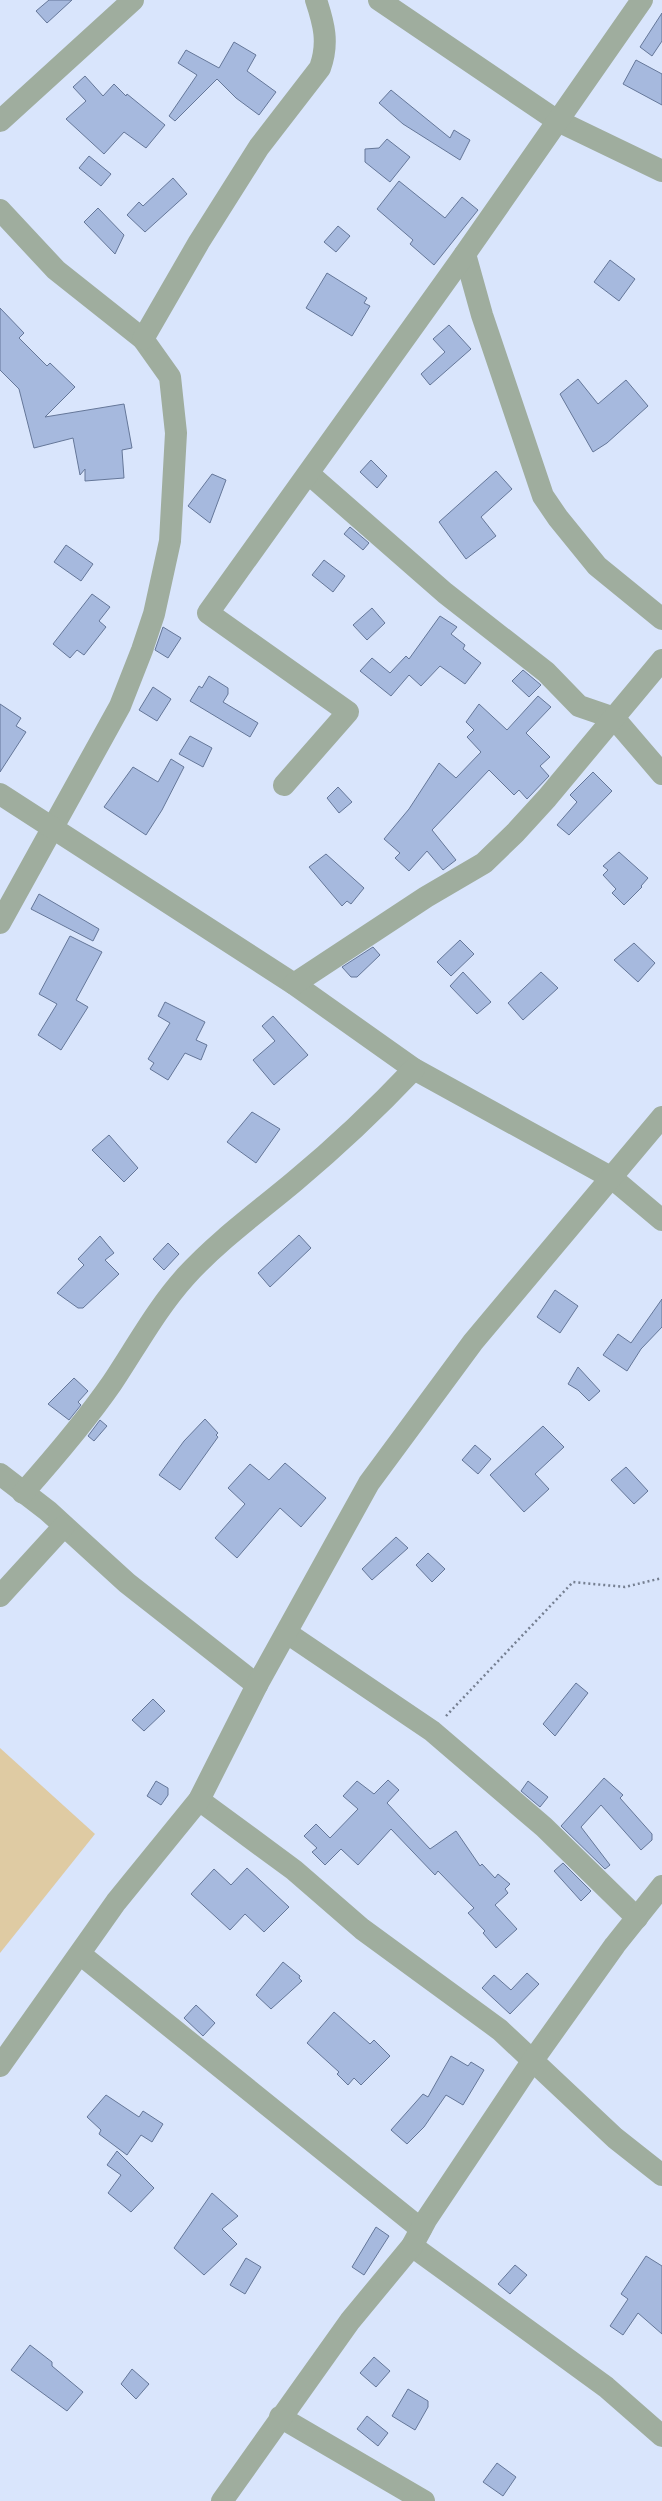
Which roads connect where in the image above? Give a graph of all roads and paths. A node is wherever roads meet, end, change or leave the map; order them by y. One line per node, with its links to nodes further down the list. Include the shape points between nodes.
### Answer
1 (133, 0): 6 (street)
2 (316, 0): 10 (street, via 326,38 325,54 320,68 259,147 199,242)
3 (379, 0): 5 (street)
4 (642, 0): 5 (street)
5 (556, 120): 7 (street); 9 (street)
6 (0, 121)
7 (662, 171)
8 (0, 210): 10 (street, via 56,270)
9 (465, 254): 11 (street); 12 (street, via 482,315 543,496 597,566)
10 (143, 339): 18 (street, via 170,377 176,433 170,541 162,582 142,650 120,706)
11 (309, 474): 14 (street, via 445,593 546,672 579,706); 16 (street, via 208,613 348,712)
12 (662, 619)
13 (662, 660): 14 (street)
14 (614, 718): 15 (street); 20 (street, via 515,833 484,862)
15 (662, 774)
16 (284, 785)
17 (0, 794): 18 (street)
18 (52, 829): 19 (street); 20 (street)
19 (0, 923)
20 (294, 984): 21 (street)
21 (414, 1069): 23 (street); 26 (street, via 338,1143 220,1241 185,1276 160,1308 147,1332 107,1390 61,1451)
22 (662, 1117): 23 (street)
23 (612, 1178): 24 (street); 30 (street, via 473,1342 369,1483)
24 (662, 1220)
25 (0, 1474): 26 (street)
26 (23, 1493): 27 (street)
27 (64, 1526): 29 (street); 31 (street, via 127,1583)
28 (662, 1578): 32 (path, via 625,1587 573,1582)
29 (0, 1596)
30 (287, 1632): 31 (street); 32 (street)
31 (257, 1685): 33 (street)
32 (432, 1731): 35 (street, via 544,1828)
33 (199, 1800): 36 (street, via 116,1902); 37 (street, via 294,1870 362,1929 500,2030)
34 (662, 1886): 35 (street)
35 (637, 1918): 37 (street)
36 (80, 1954): 38 (street); 40 (street)
37 (533, 2060): 39 (street, via 616,2138); 40 (street)
38 (0, 2066)
39 (662, 2175)
40 (417, 2238): 41 (street, via 350,2321); 42 (street, via 606,2387)
41 (280, 2417): 43 (street); 44 (street)
42 (662, 2436)
43 (222, 2501)
44 (424, 2501)

